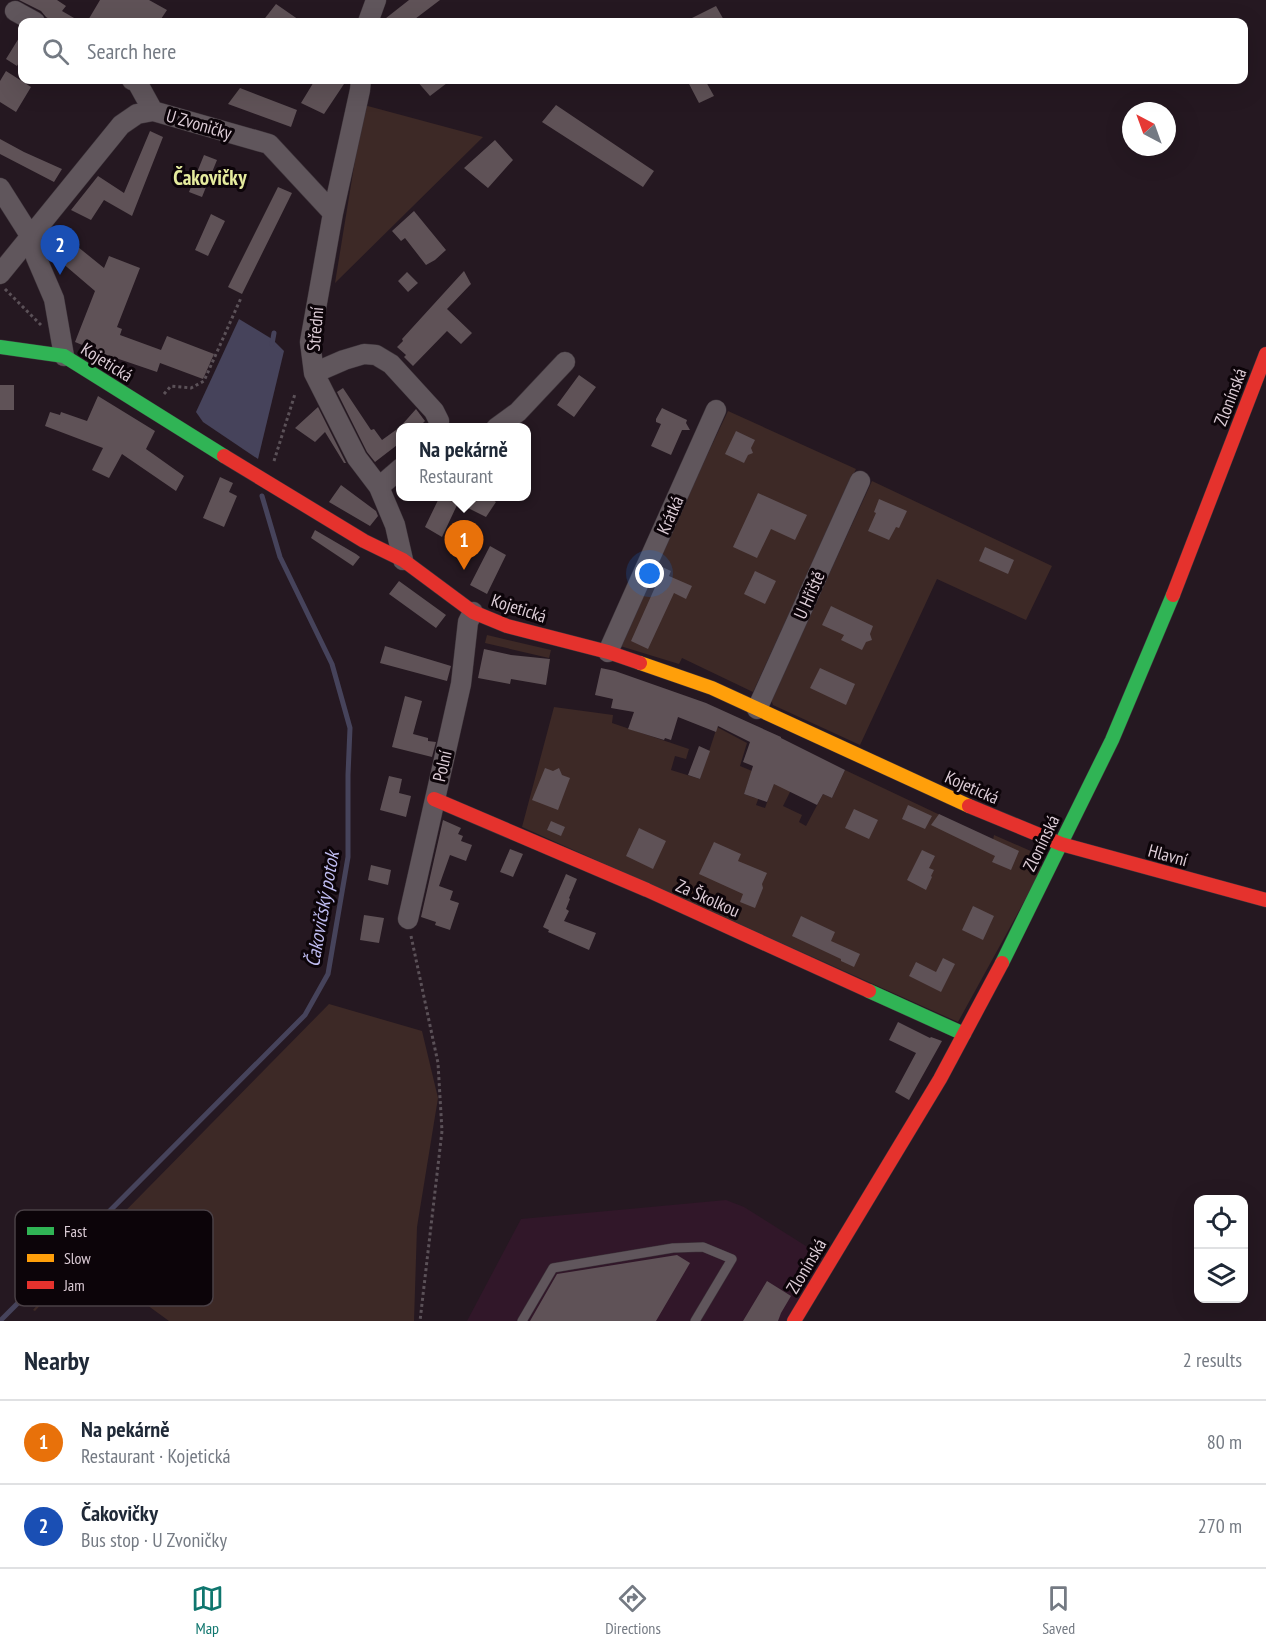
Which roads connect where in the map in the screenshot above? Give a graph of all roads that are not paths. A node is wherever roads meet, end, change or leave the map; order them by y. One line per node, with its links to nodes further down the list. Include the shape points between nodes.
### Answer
1 (376, 0): 4 (street)
2 (15, 10): 3 (street)
3 (28, 18)
4 (369, 18)
5 (138, 84): 7 (street)
6 (361, 84): 9 (street, Střední)
7 (153, 111): 9 (street, U Zvoničky, via 269,144); 10 (street, U Zvoničky, via 137,114 121,125)
8 (0, 188): 10 (street)
9 (333, 213): 16 (street, Střední, via 310,342)
10 (31, 237): 11 (street, U Zvoničky); 13 (street, via 54,299)
11 (0, 274)
12 (0, 346): 13 (street, Kojetická)
13 (62, 349): 23 (street, Kojetická, via 268,482 364,541)
14 (1266, 354): 28 (street, Zlonínská, via 1170,602 1121,719)
15 (565, 362): 19 (street)
16 (314, 373): 18 (street, via 364,354 376,355 391,364 434,411); 22 (street, Střední, via 357,458)
17 (716, 410): 25 (street, Krátká)
18 (439, 423)
19 (503, 423)
20 (396, 472): 22 (street)
21 (860, 481): 26 (street, U Hřiště)
22 (379, 487): 23 (street, Střední, via 395,525)
23 (403, 560): 24 (street, Kojetická)
24 (473, 612): 25 (street, Kojetická, via 507,626); 27 (street, Polní)
25 (609, 652): 26 (street, Kojetická, via 712,688)
26 (757, 709): 28 (street, Kojetická, via 981,812)
27 (434, 799): 30 (street, Polní); 31 (street, Za Školkou, via 647,890)
28 (1061, 844): 29 (street, Hlavní); 31 (street, Zlonínská)
29 (1266, 900)
30 (408, 919)
31 (964, 1034): 34 (street, Zlonínská)
32 (522, 1321): 33 (lane, via 554,1268 703,1246 732,1259)
33 (695, 1321)
34 (794, 1321)

